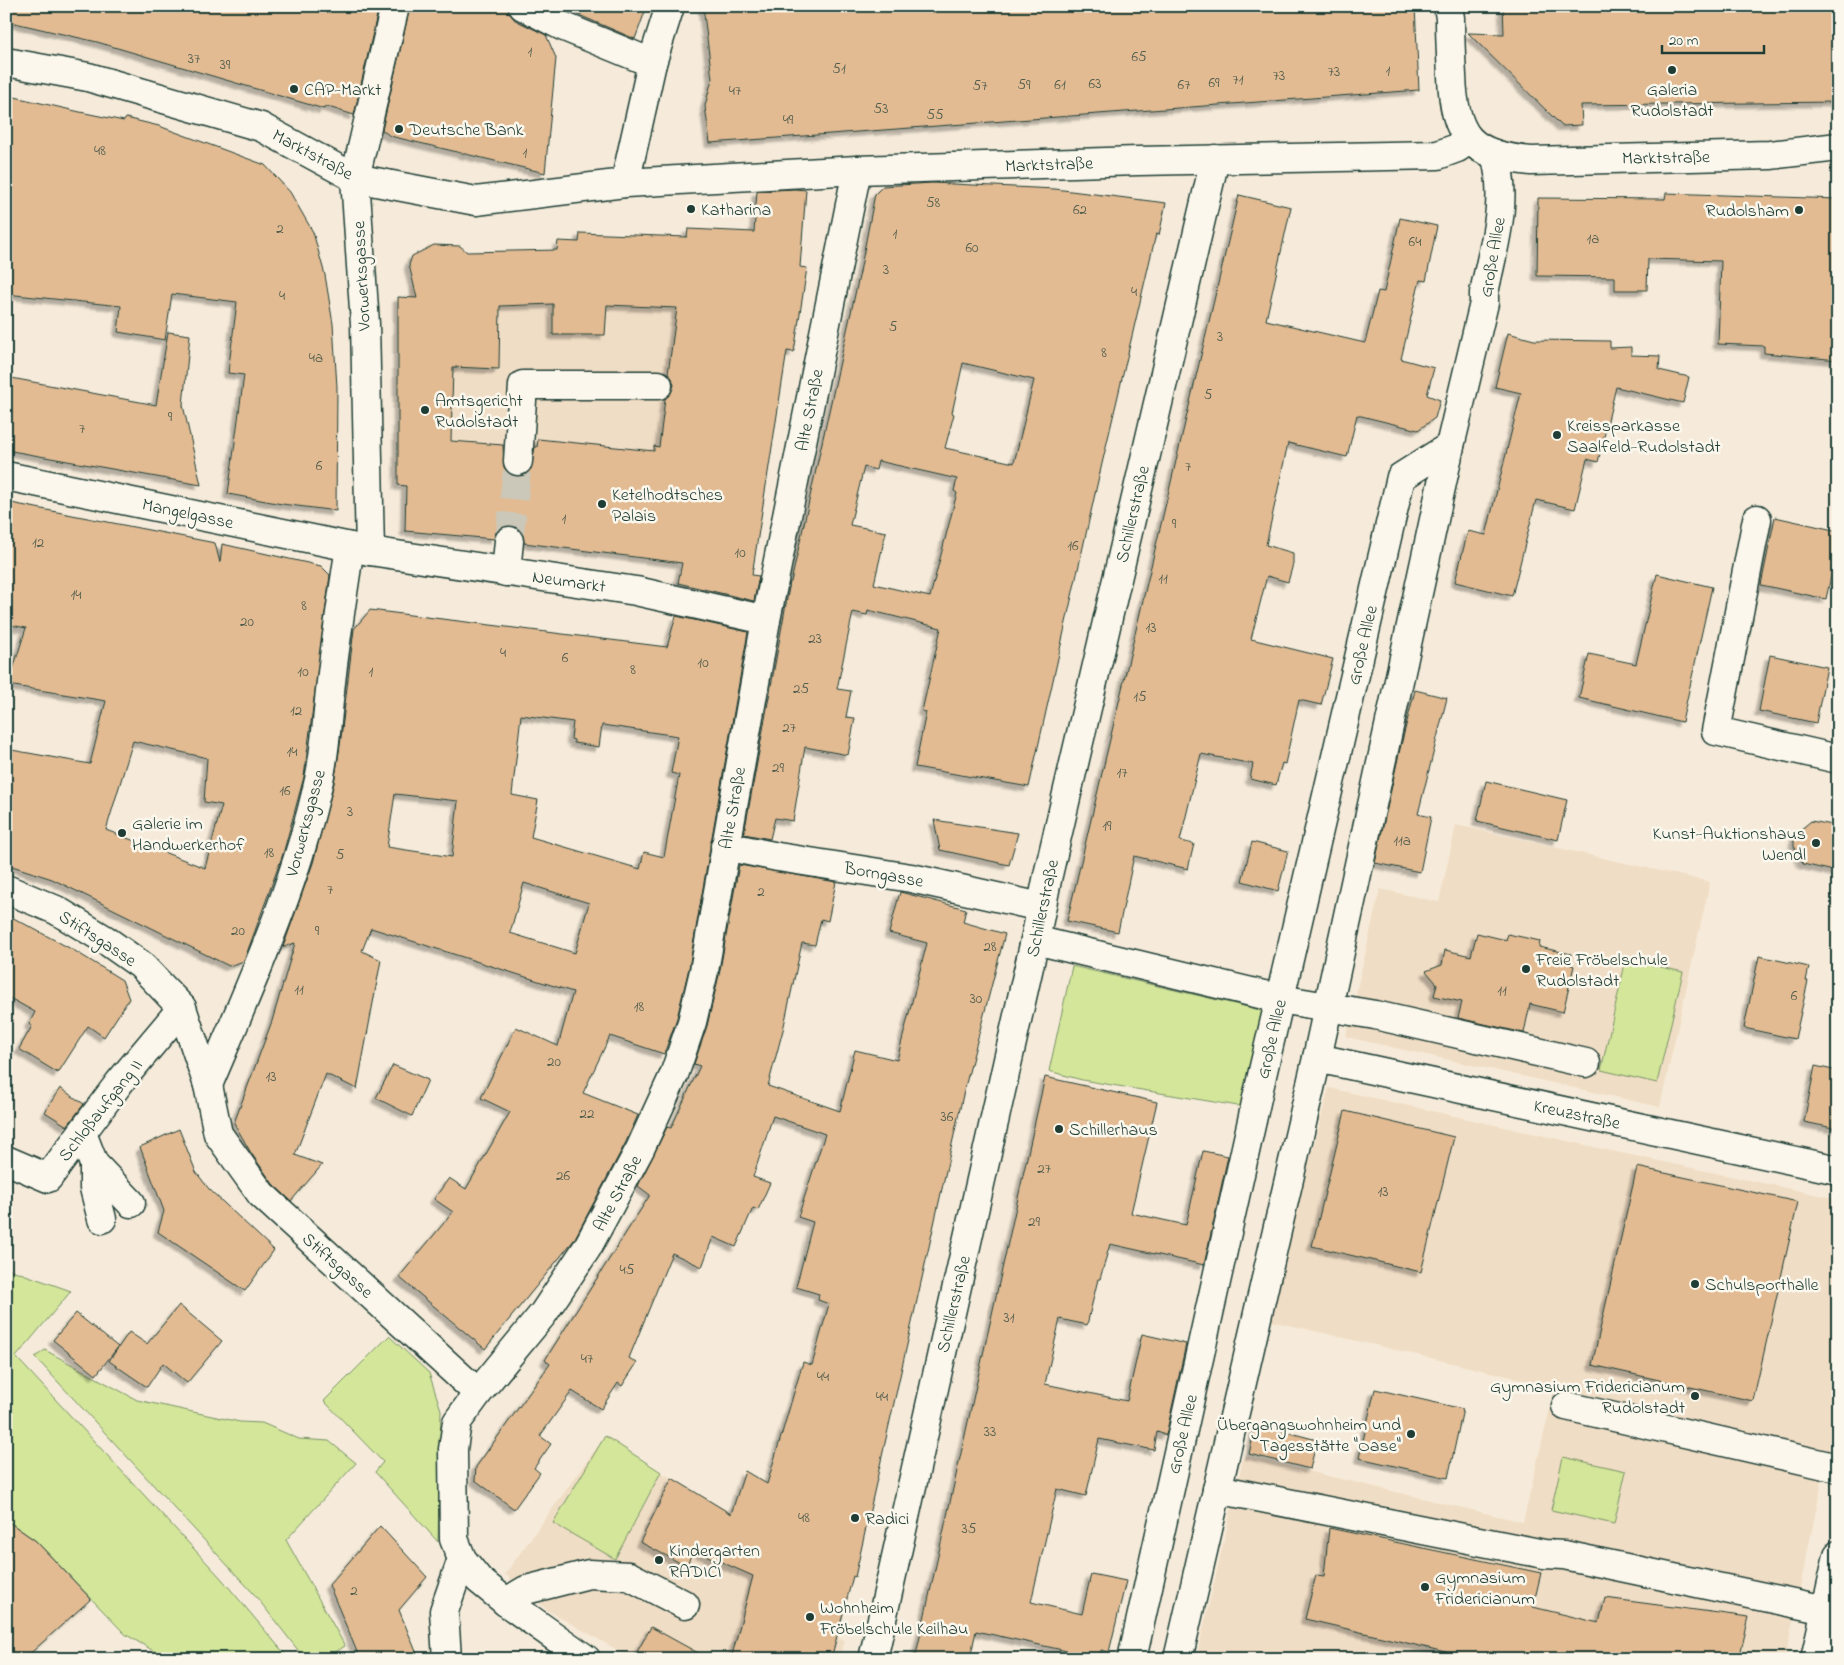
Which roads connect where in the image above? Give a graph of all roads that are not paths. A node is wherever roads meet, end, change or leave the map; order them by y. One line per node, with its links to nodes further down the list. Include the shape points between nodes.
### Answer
1 (395, 6): 12 (street, Vorwerksgasse)
2 (523, 6): 6 (street, via 562,26)
3 (670, 6): 6 (street)
4 (1448, 6): 7 (street, via 1452,99 1458,122)
5 (6, 62): 12 (street, Marktstraße, via 88,77 261,127)
6 (652, 62): 13 (street)
7 (1469, 140): 9 (street); 10 (street, Marktstraße, via 1438,154)
8 (1838, 147): 9 (street, Marktstraße, via 1770,155 1532,161)
9 (1495, 155): 15 (street, Große Allee, via 1500,172 1501,203 1484,303)
10 (1215, 159): 11 (street, Marktstraße); 26 (street, Schillerstraße)
11 (857, 170): 13 (street, Marktstraße); 22 (street, Alte Straße)
12 (355, 178): 13 (street, Marktstraße, via 476,201); 20 (street, Vorwerksgasse, via 365,324)
13 (625, 184)
14 (658, 385): 16 (street, via 523,385)
15 (1450, 446): 28 (street, Große Allee, via 1400,477); 30 (street, Große Allee)
16 (518, 461)
17 (6, 476): 20 (street, Mangelgasse)
18 (1757, 519): 23 (street, via 1716,731)
19 (509, 541): 21 (street)
20 (360, 549): 21 (street, Neumarkt); 33 (street, Vorwerksgasse, via 331,681 321,771 301,848 259,962)
21 (506, 572): 22 (street, Neumarkt, via 636,591)
22 (766, 620): 24 (street, Alte Straße)
23 (1838, 759)
24 (725, 846): 26 (street, Borngasse, via 911,878); 40 (street, Alte Straße, via 704,971 692,1022 674,1075 640,1149 587,1248 543,1314)
25 (6, 889): 29 (street, Stiftsgasse, via 56,910 104,939 141,965)
26 (1041, 907): 27 (street, Schillerstraße)
27 (1035, 940): 28 (street); 51 (street, Schillerstraße)
28 (1280, 999): 30 (street); 52 (street, Große Allee)
29 (182, 1008): 33 (street, Stiftsgasse); 34 (street, Schloßaufgang II)
30 (1328, 1008): 31 (street, Große Allee); 32 (street, via 1375,1015)
31 (1317, 1058): 37 (street, Kreuzstraße); 43 (street, Große Allee)
32 (1586, 1063)
33 (208, 1085): 40 (street, Stiftsgasse, via 218,1134 261,1194)
34 (82, 1133): 35 (street, Schloßaufgang II, via 48,1178); 36 (street)
35 (6, 1160)
36 (94, 1164): 38 (street); 39 (street, via 94,1188)
37 (1838, 1170)
38 (131, 1203)
39 (102, 1219)
40 (478, 1393): 45 (street, via 457,1422 453,1449 454,1539)
41 (1566, 1406): 42 (street)
42 (1838, 1468)
43 (1217, 1489): 48 (street, via 1544,1554 1564,1555); 53 (street, Große Allee)
44 (1838, 1554): 48 (street)
45 (462, 1559): 46 (street, via 479,1580); 49 (street, via 444,1611)
46 (506, 1602): 47 (street, via 526,1590 589,1574 629,1576); 50 (street)
47 (685, 1605)
48 (1826, 1610): 54 (street)
49 (447, 1659)
50 (586, 1659)
51 (872, 1659)
52 (1132, 1659)
53 (1178, 1659)
54 (1815, 1659)

